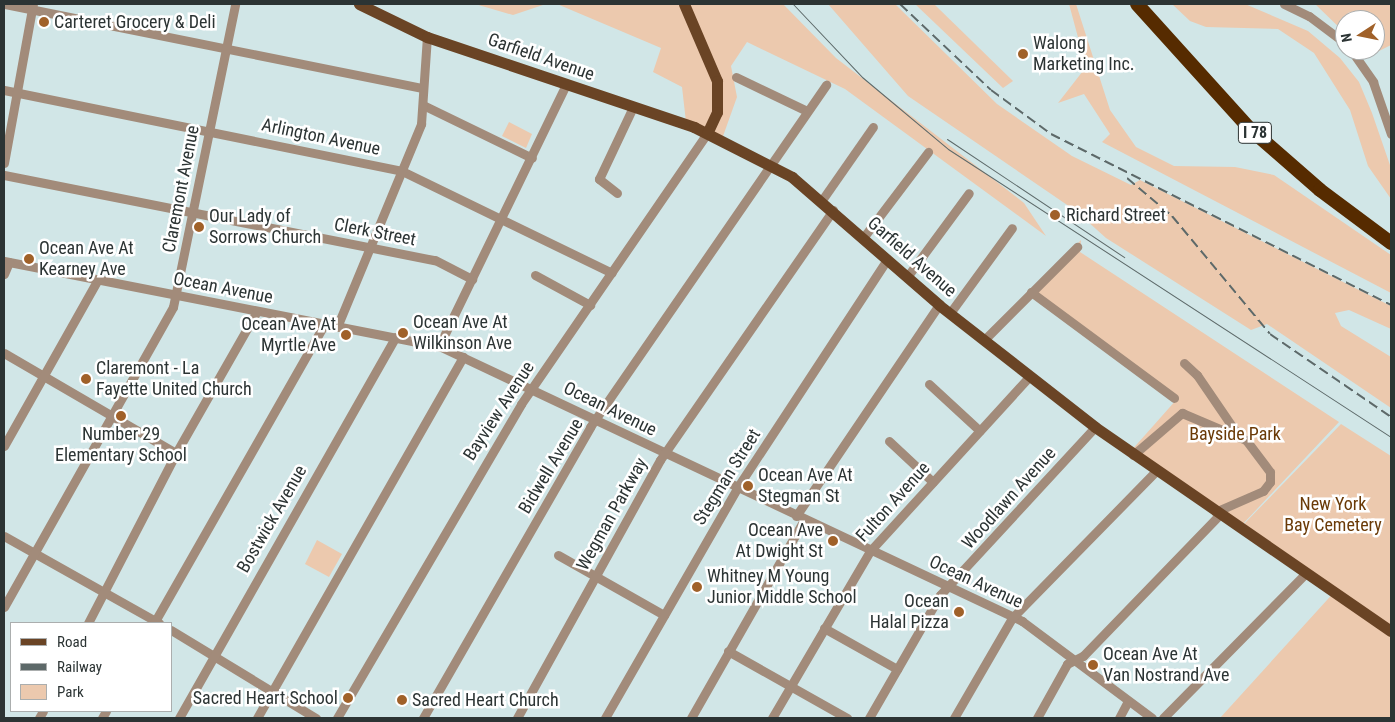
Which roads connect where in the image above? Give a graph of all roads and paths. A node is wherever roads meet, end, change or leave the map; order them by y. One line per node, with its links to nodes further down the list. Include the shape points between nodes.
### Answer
1 (5, 4): 9 (street)
2 (235, 4): 12 (street, Claremont Avenue)
3 (360, 4): 11 (main road, Garfield Avenue)
4 (676, 4): 14 (main road, Bayview Avenue)
5 (684, 4): 14 (main road, Bayview Avenue)
6 (1137, 4): 43 (highway, I 78, via 1249,128 1320,190)
7 (1147, 4): 41 (highway, I 78, via 1259,126)
8 (1284, 4): 10 (street, via 1309,16)
9 (33, 7): 12 (street); 20 (street)
10 (1335, 36)
11 (427, 37): 16 (main road, Garfield Avenue); 18 (street)
12 (226, 46): 18 (street); 25 (street, Claremont Avenue)
13 (1358, 60): 27 (street, via 1373,82)
14 (710, 70): 26 (main road, Bayview Avenue, via 718,107)
15 (736, 77): 23 (street)
16 (566, 84): 22 (main road, Garfield Avenue); 29 (street)
17 (826, 85): 23 (street, Bidwell Avenue)
18 (423, 88): 21 (street)
19 (4, 90): 20 (street, Arlington Avenue)
20 (18, 93): 25 (street, Arlington Avenue); 30 (street)
21 (423, 105): 29 (street); 32 (street, via 421,124)
22 (632, 107): 26 (main road, Garfield Avenue); 34 (street, via 599,179)
23 (807, 111): 31 (street, Bidwell Avenue)
24 (873, 127): 36 (street)
25 (210, 130): 32 (street, Arlington Avenue); 38 (street, Claremont Avenue)
26 (707, 133): 31 (main road, Garfield Avenue); 48 (street, Bayview Avenue)
27 (1391, 134)
28 (928, 152): 42 (street)
29 (532, 158): 39 (street)
30 (4, 163)
31 (770, 165): 36 (main road, Garfield Avenue); 74 (street, Bidwell Avenue)
32 (402, 171): 39 (street, Arlington Avenue); 45 (street)
33 (4, 175): 38 (street, Clerk Street)
34 (617, 193)
35 (969, 193): 51 (street)
36 (822, 200): 37 (main road, Garfield Avenue)
37 (834, 210): 42 (main road, Garfield Avenue); 81 (street, Wegman Parkway)
38 (193, 213): 45 (street, Clerk Street); 55 (street, Claremont Avenue)
39 (502, 219): 48 (street, Arlington Avenue); 53 (street)
40 (1012, 228): 59 (street)
41 (1391, 232)
42 (863, 238): 46 (main road, Garfield Avenue)
43 (1391, 242)
44 (1076, 246): 54 (street)
45 (370, 247): 53 (street, Clerk Street, via 435,260); 61 (street)
46 (887, 260): 51 (main road, Garfield Avenue); 85 (street, Stegman Street)
47 (6, 262): 49 (street); 52 (street, Ocean Avenue)
48 (612, 273): 56 (street, Bayview Avenue)
49 (4, 274)
50 (535, 275): 56 (street)
51 (907, 277): 57 (main road, Garfield Avenue)
52 (98, 279): 55 (street, Ocean Avenue); 69 (street)
53 (472, 279): 64 (street)
54 (1031, 292): 63 (street); 72 (street)
55 (177, 296): 58 (street, Ocean Avenue); 73 (street, Claremont Avenue)
56 (590, 305): 71 (street, Bayview Avenue)
57 (940, 305): 59 (main road, Garfield Avenue); 87 (street)
58 (257, 311): 60 (street, Ocean Avenue); 80 (street)
59 (950, 313): 63 (main road, Garfield Avenue)
60 (324, 325): 61 (street, Ocean Avenue); 100 (street)
61 (337, 328): 62 (street, Ocean Avenue)
62 (395, 337): 64 (street, Ocean Avenue); 105 (street, Bostwick Avenue)
63 (984, 340): 68 (main road, Garfield Avenue)
64 (439, 346): 66 (street, Ocean Avenue)
65 (4, 354): 69 (street)
66 (463, 357): 71 (street, Ocean Avenue); 109 (street)
67 (1184, 363): 77 (street, via 1198,374)
68 (1030, 376): 75 (main road, Garfield Avenue); 76 (street, Fulton Avenue)
69 (42, 378): 73 (street); 79 (street)
70 (929, 384): 76 (street)
71 (532, 389): 74 (street, Ocean Avenue); 114 (street, Bayview Avenue)
72 (1174, 398)
73 (111, 416): 80 (street); 90 (street, Claremont Avenue)
74 (598, 420): 81 (street, Ocean Avenue); 115 (street, Bidwell Avenue)
75 (1095, 427): 82 (main road, Garfield Avenue); 94 (street, Woodlawn Avenue)
76 (980, 431): 84 (street, Fulton Avenue)
77 (1238, 435): 82 (street, via 1182,414); 86 (street, via 1270,472 1270,482 1263,491)
78 (889, 441): 84 (street)
79 (4, 446)
80 (176, 453): 95 (street)
81 (666, 454): 85 (street, Ocean Avenue); 93 (street, Wegman Parkway)
82 (1133, 455): 83 (main road, Garfield Avenue)
83 (1156, 472): 86 (main road, Garfield Avenue); 98 (street)
84 (933, 482): 89 (street, Fulton Avenue)
85 (737, 488): 87 (street, Ocean Avenue); 97 (street, Stegman Street)
86 (1217, 513): 92 (main road, Garfield Avenue); 106 (street)
87 (800, 518): 89 (street, Ocean Avenue); 104 (street)
88 (4, 536): 90 (street)
89 (870, 551): 94 (street, Ocean Avenue); 101 (street, Fulton Avenue)
90 (32, 554): 95 (street); 96 (street, Claremont Avenue)
91 (558, 555): 93 (street)
92 (1305, 574): 103 (main road, Garfield Avenue); 126 (street)
93 (596, 577): 97 (street); 116 (street, Wegman Parkway)
94 (949, 588): 98 (street, Ocean Avenue); 107 (street, Woodlawn Avenue)
95 (103, 592): 99 (street); 100 (street)
96 (4, 607)
97 (664, 614): 117 (street, Stegman Street)
98 (1012, 618): 106 (street, Ocean Avenue, via 1050,638); 122 (street)
99 (88, 622)
100 (156, 622)
101 (824, 628): 107 (street); 108 (street, Fulton Avenue)
102 (172, 631): 105 (street)
103 (1391, 631)
104 (728, 651): 108 (street); 118 (street)
105 (214, 654): 109 (street); 111 (street, Bostwick Avenue)
106 (1074, 660): 110 (street, Ocean Avenue); 123 (street, via 1067,664)
107 (897, 669): 121 (street, Woodlawn Avenue)
108 (791, 686): 119 (street, Fulton Avenue); 120 (street)
109 (272, 691): 112 (street); 113 (street)
110 (1128, 701): 124 (street); 125 (street, Ocean Avenue)
111 (179, 718)
112 (257, 718)
113 (316, 718)
114 (337, 718)
115 (423, 718)
116 (517, 718)
117 (605, 718)
118 (691, 718)
119 (772, 718)
120 (846, 718)
121 (869, 718)
122 (954, 718)
123 (1037, 718)
124 (1119, 718)
125 (1152, 718)
126 (1162, 718)

